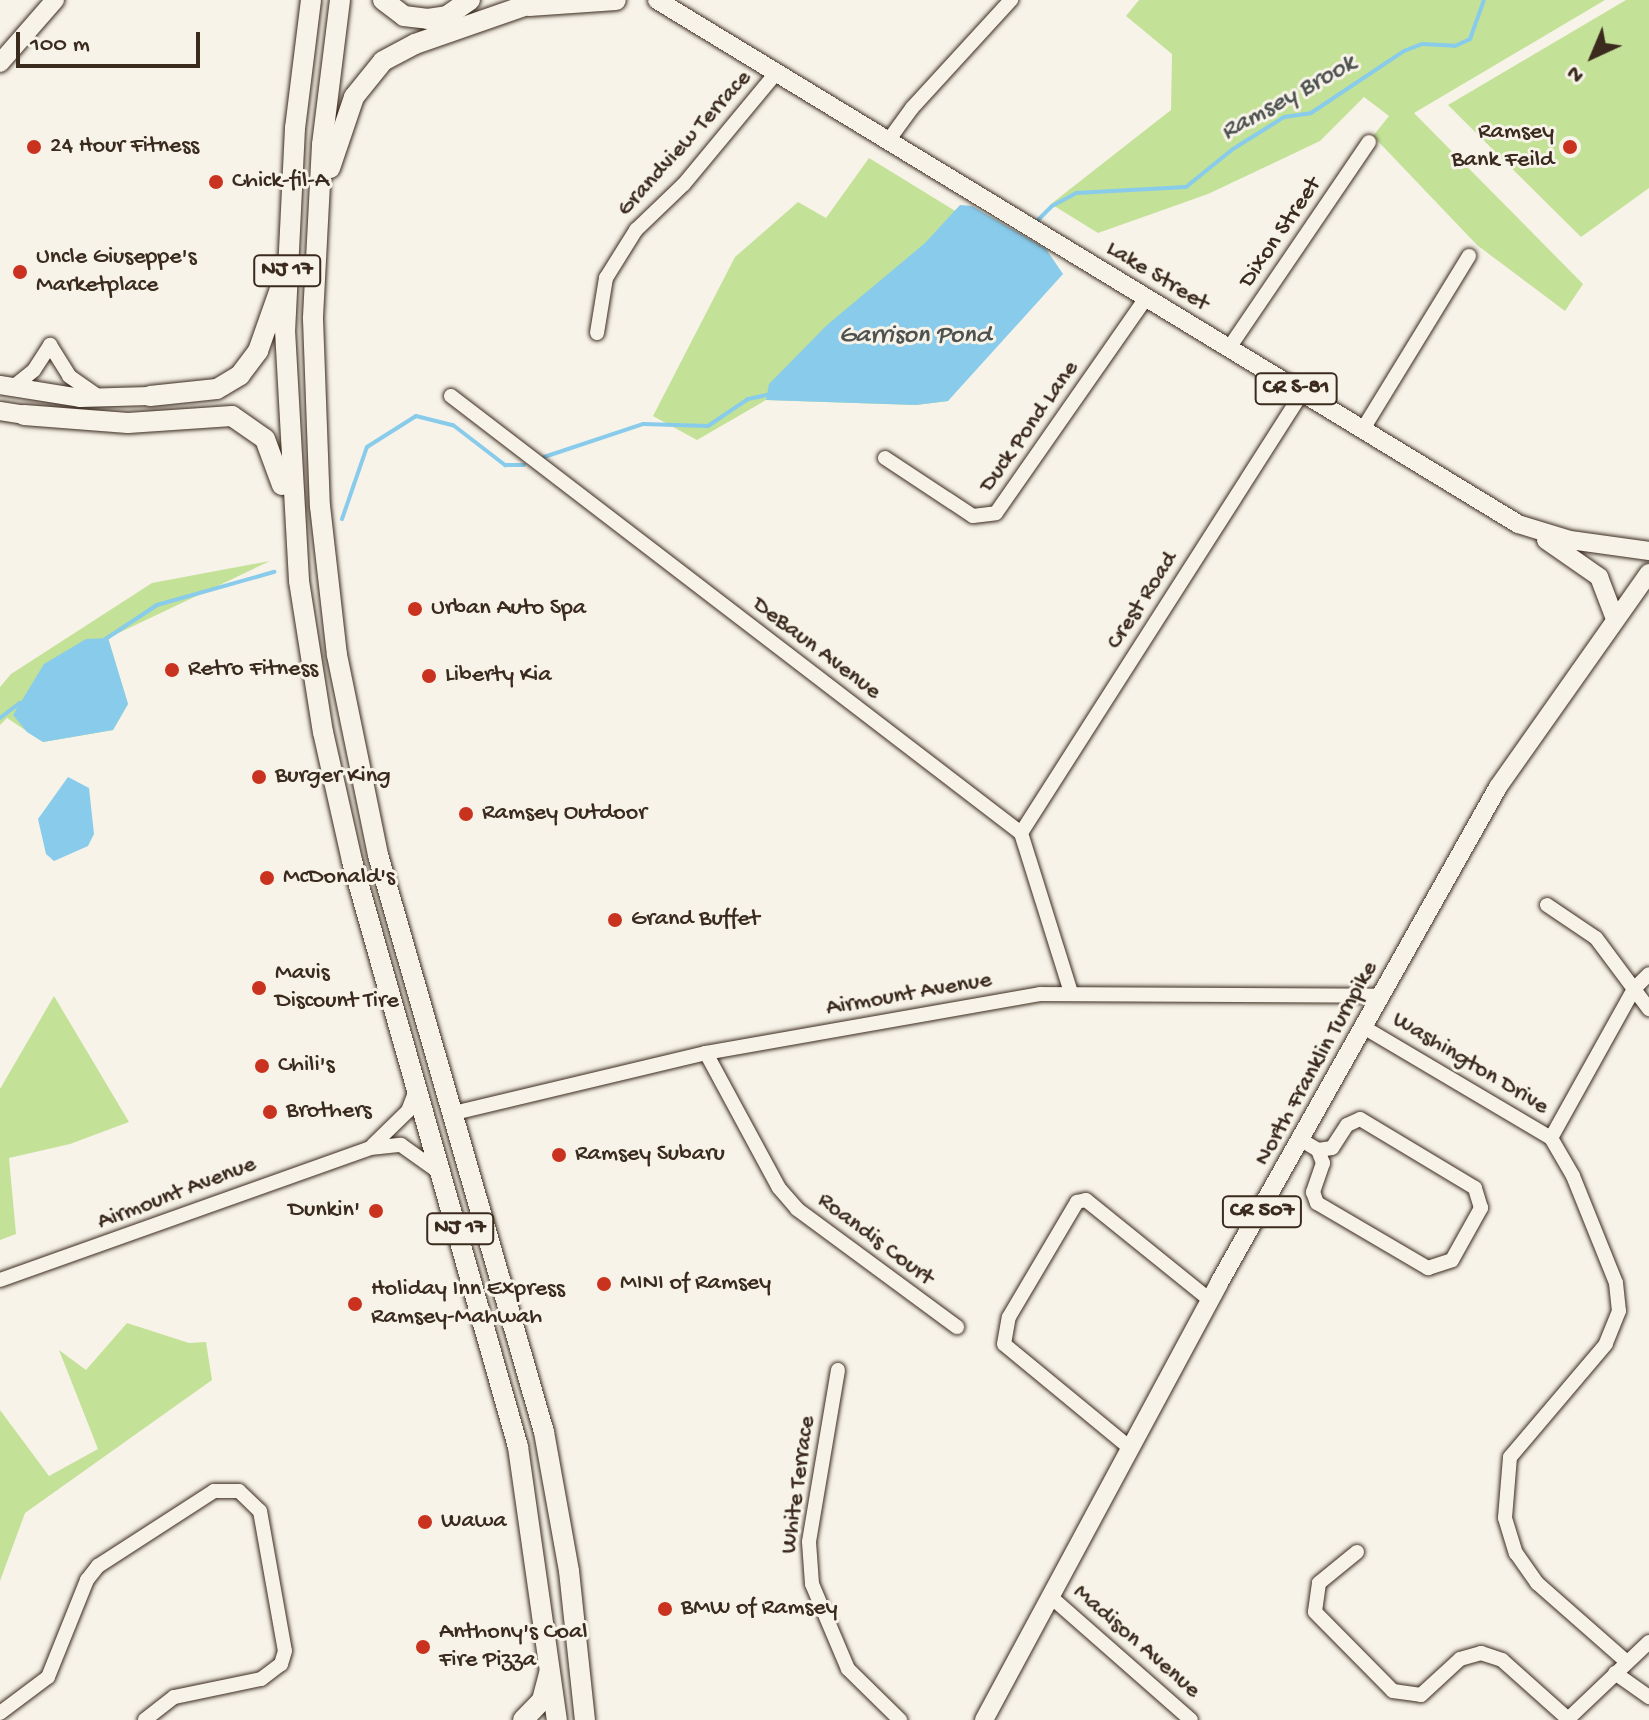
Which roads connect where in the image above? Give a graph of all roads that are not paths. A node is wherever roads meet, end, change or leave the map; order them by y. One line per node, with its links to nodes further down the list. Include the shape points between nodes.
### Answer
1 (55, 0): 10 (main road)
2 (311, 0): 16 (highway, NJ 17, via 295,128)
3 (340, 0): 14 (highway, NJ 17)
4 (383, 0): 5 (highway, via 404,16 428,19 447,16)
5 (470, 0)
6 (616, 0): 9 (highway)
7 (657, 0): 11 (main road, Lake Street / CR S-81)
8 (1011, 0): 12 (street)
9 (531, 3): 14 (highway, via 403,49 375,69 342,124)
10 (0, 63)
11 (776, 73): 12 (main road, Lake Street / CR S-81); 18 (street, Grandview Terrace, via 684,184 636,230 606,278)
12 (888, 141): 17 (main road, Lake Street / CR S-81)
13 (1369, 142): 19 (street, Dixon Street)
14 (316, 223): 44 (highway, NJ 17, via 313,319 320,506 338,663 378,855)
15 (1469, 256): 27 (street)
16 (287, 270): 22 (highway, via 258,351 240,375 209,391); 30 (highway, NJ 17, via 287,411)
17 (1146, 298): 19 (main road, Lake Street / CR S-81); 28 (street, Duck Pond Lane, via 996,513 973,516)
18 (597, 333)
19 (1229, 348): 21 (main road, Lake Street / CR S-81)
20 (6, 386): 24 (main road); 24 (street, via 34,370 50,345 69,376)
21 (1302, 393): 27 (main road, Lake Street / CR S-81); 34 (street, Crest Road)
22 (150, 396): 24 (main road)
23 (451, 396): 34 (street, DeBaun Avenue)
24 (100, 398)
25 (0, 411): 26 (main road)
26 (24, 415): 30 (highway, via 103,423 217,414 240,418 260,432 273,454)
27 (1363, 429): 29 (main road, Lake Street / CR S-81)
28 (885, 458)
29 (1534, 532): 31 (main road, Lake Street / CR S-81); 33 (main road, via 1599,577)
30 (296, 542): 43 (highway, NJ 17, via 311,668 336,797)
31 (1649, 551)
32 (1649, 573): 33 (main road, North Franklin Turnpike / CR 507)
33 (1615, 619): 39 (main road, North Franklin Turnpike / CR 507, via 1498,787)
34 (1021, 833): 38 (street)
35 (1547, 905): 37 (street, via 1596,938)
36 (1649, 974): 37 (street)
37 (1634, 989): 40 (street); 45 (street)
38 (1071, 993): 39 (street, Airmount Avenue); 42 (street, Airmount Avenue)
39 (1381, 996): 41 (main road, North Franklin Turnpike / CR 507)
40 (1649, 1009)
41 (1365, 1028): 45 (street, Washington Drive); 46 (main road, North Franklin Turnpike / CR 507)
42 (706, 1053): 44 (street, Airmount Avenue); 51 (street, Roandis Court, via 779,1188 797,1209)
43 (417, 1084): 47 (street, Airmount Avenue, via 408,1111); 48 (highway, NJ 17)
44 (454, 1113): 66 (highway, NJ 17, via 544,1432 569,1571)
45 (1551, 1138): 58 (street, Washington Drive, via 1573,1176 1616,1283 1619,1311 1606,1344 1510,1457 1505,1518 1516,1553 1537,1583)
46 (1310, 1146): 46 (street, via 1323,1163 1313,1192 1317,1203 1428,1268 1452,1260 1481,1208 1475,1188 1360,1119 1347,1125 1332,1148); 50 (main road, North Franklin Turnpike / CR 507)
47 (370, 1148): 48 (street, Airmount Avenue, via 409,1148); 49 (street, Airmount Avenue)
48 (445, 1177): 57 (highway, NJ 17, via 515,1434)
49 (0, 1280)
50 (1210, 1300): 53 (main road, North Franklin Turnpike / CR 507); 53 (street, via 1086,1200 1077,1202 1009,1317 1004,1344)
51 (957, 1327)
52 (838, 1370): 67 (street, White Terrace, via 809,1542 812,1584 848,1669)
53 (1130, 1448): 55 (main road, North Franklin Turnpike / CR 507)
54 (1357, 1552): 62 (street, via 1319,1583 1315,1612 1393,1691 1421,1695 1460,1659 1481,1653 1502,1660)
55 (1051, 1597): 68 (main road, North Franklin Turnpike / CR 507); 69 (street, Madison Avenue)
56 (1649, 1642): 58 (street)
57 (551, 1661): 64 (highway, via 542,1700); 65 (highway, NJ 17)
58 (1627, 1662): 59 (street)
59 (1615, 1673): 60 (street); 62 (street)
60 (1649, 1697)
61 (0, 1713): 63 (street, via 48,1677 87,1580 98,1566 214,1491 239,1491 260,1511 285,1651 281,1664 261,1679 174,1697)
62 (1568, 1719)
63 (145, 1720)
64 (523, 1720)
65 (557, 1720)
66 (585, 1720)
67 (900, 1720)
68 (984, 1720)
69 (1191, 1720)

